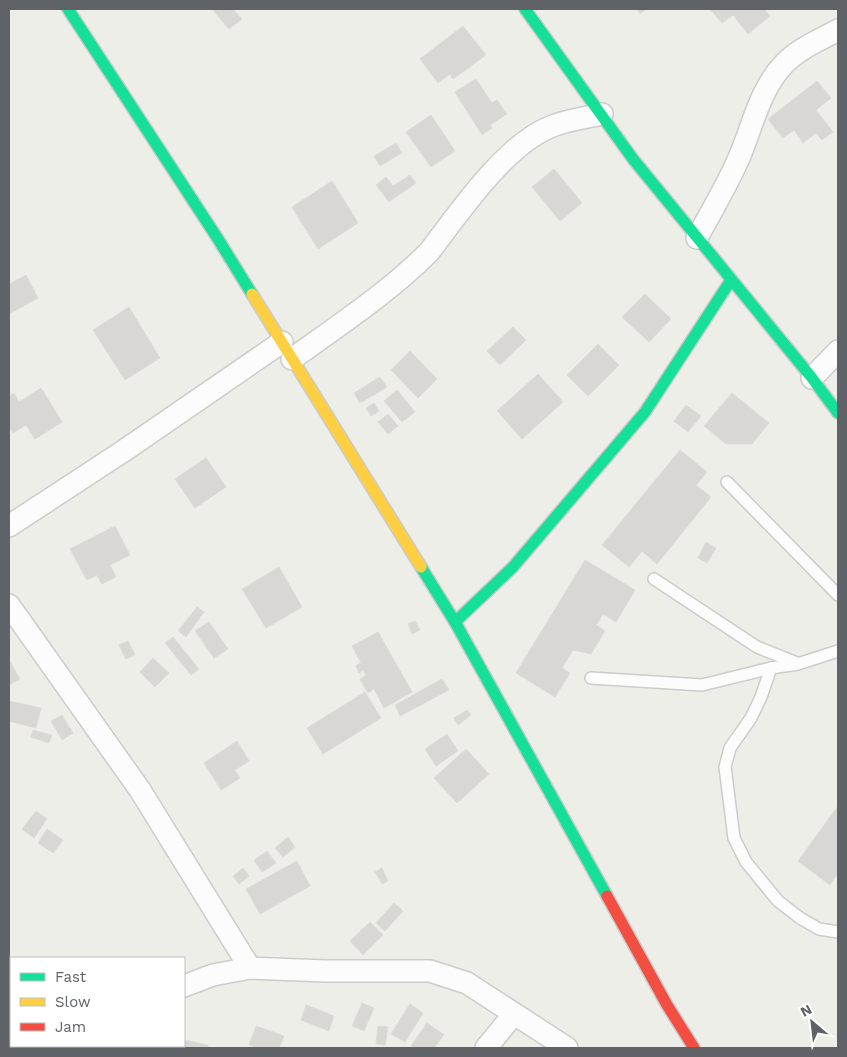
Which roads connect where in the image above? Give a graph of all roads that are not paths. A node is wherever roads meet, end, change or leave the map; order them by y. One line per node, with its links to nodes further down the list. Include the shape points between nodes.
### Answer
1 (68, 9): 7 (street)
2 (525, 9): 4 (street)
3 (838, 30): 5 (street, via 794,54 782,66 762,98 738,160)
4 (602, 114): 5 (street, via 633,159); 7 (street, via 551,126 526,141 499,165 420,261 393,286)
5 (697, 238): 6 (street)
6 (731, 280): 9 (street); 16 (street, via 645,412 519,560)
7 (287, 351): 12 (street, via 125,450); 16 (street)
8 (838, 351): 9 (street)
9 (812, 378): 10 (street)
10 (838, 413)
11 (726, 482): 14 (lane)
12 (9, 526)
13 (654, 579): 18 (lane, via 757,647)
14 (838, 595)
15 (9, 605): 22 (street, via 140,790)
16 (455, 622): 27 (street, via 667,1005)
17 (838, 651): 18 (lane)
18 (798, 664): 19 (lane)
19 (771, 668): 20 (lane, via 702,685); 21 (lane, via 751,718 730,748 725,767 734,838 746,862 778,901 819,929)
20 (591, 678)
21 (838, 932)
22 (250, 968): 23 (street, via 213,975); 24 (street, via 430,971 467,983)
23 (185, 986)
24 (514, 1014): 25 (street); 26 (street)
25 (486, 1048)
26 (567, 1048)
27 (694, 1048)

